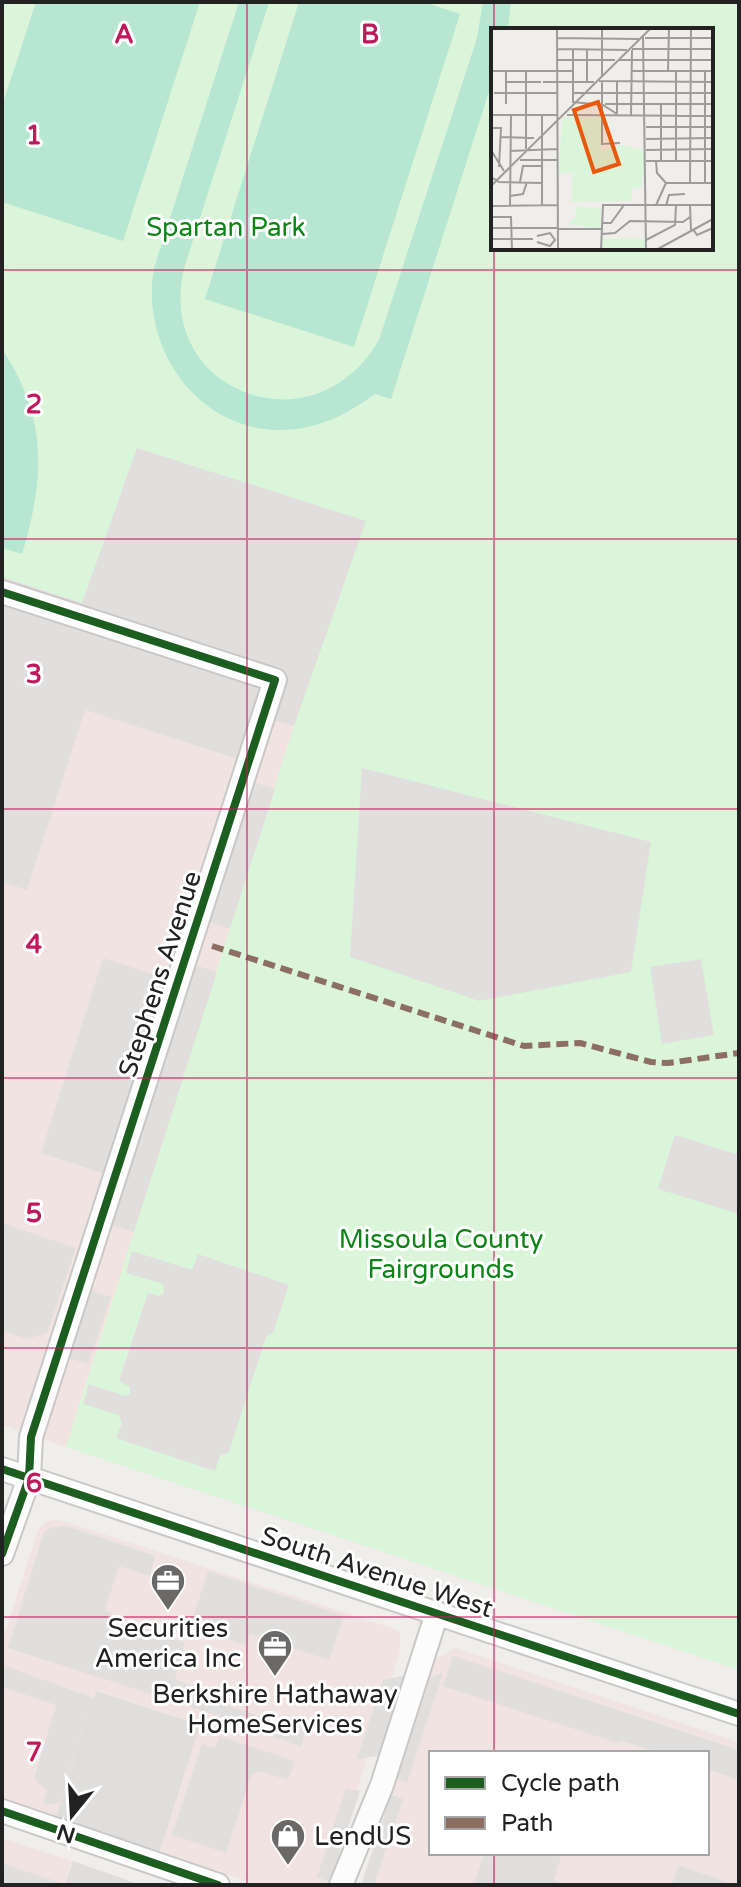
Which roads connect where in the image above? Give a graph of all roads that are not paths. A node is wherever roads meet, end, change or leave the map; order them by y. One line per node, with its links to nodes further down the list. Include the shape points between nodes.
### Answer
1 (2, 592): 3 (street, Stephens Avenue, via 275,680 31,1437)
2 (2, 1469): 3 (street, South Avenue West)
3 (29, 1478): 4 (street, Stephens Avenue); 5 (street, South Avenue West)
4 (2, 1554)
5 (437, 1613): 6 (street, South Avenue West); 9 (street, via 382,1785)
6 (739, 1714)
7 (2, 1811): 8 (street)
8 (218, 1885)
9 (341, 1885)

